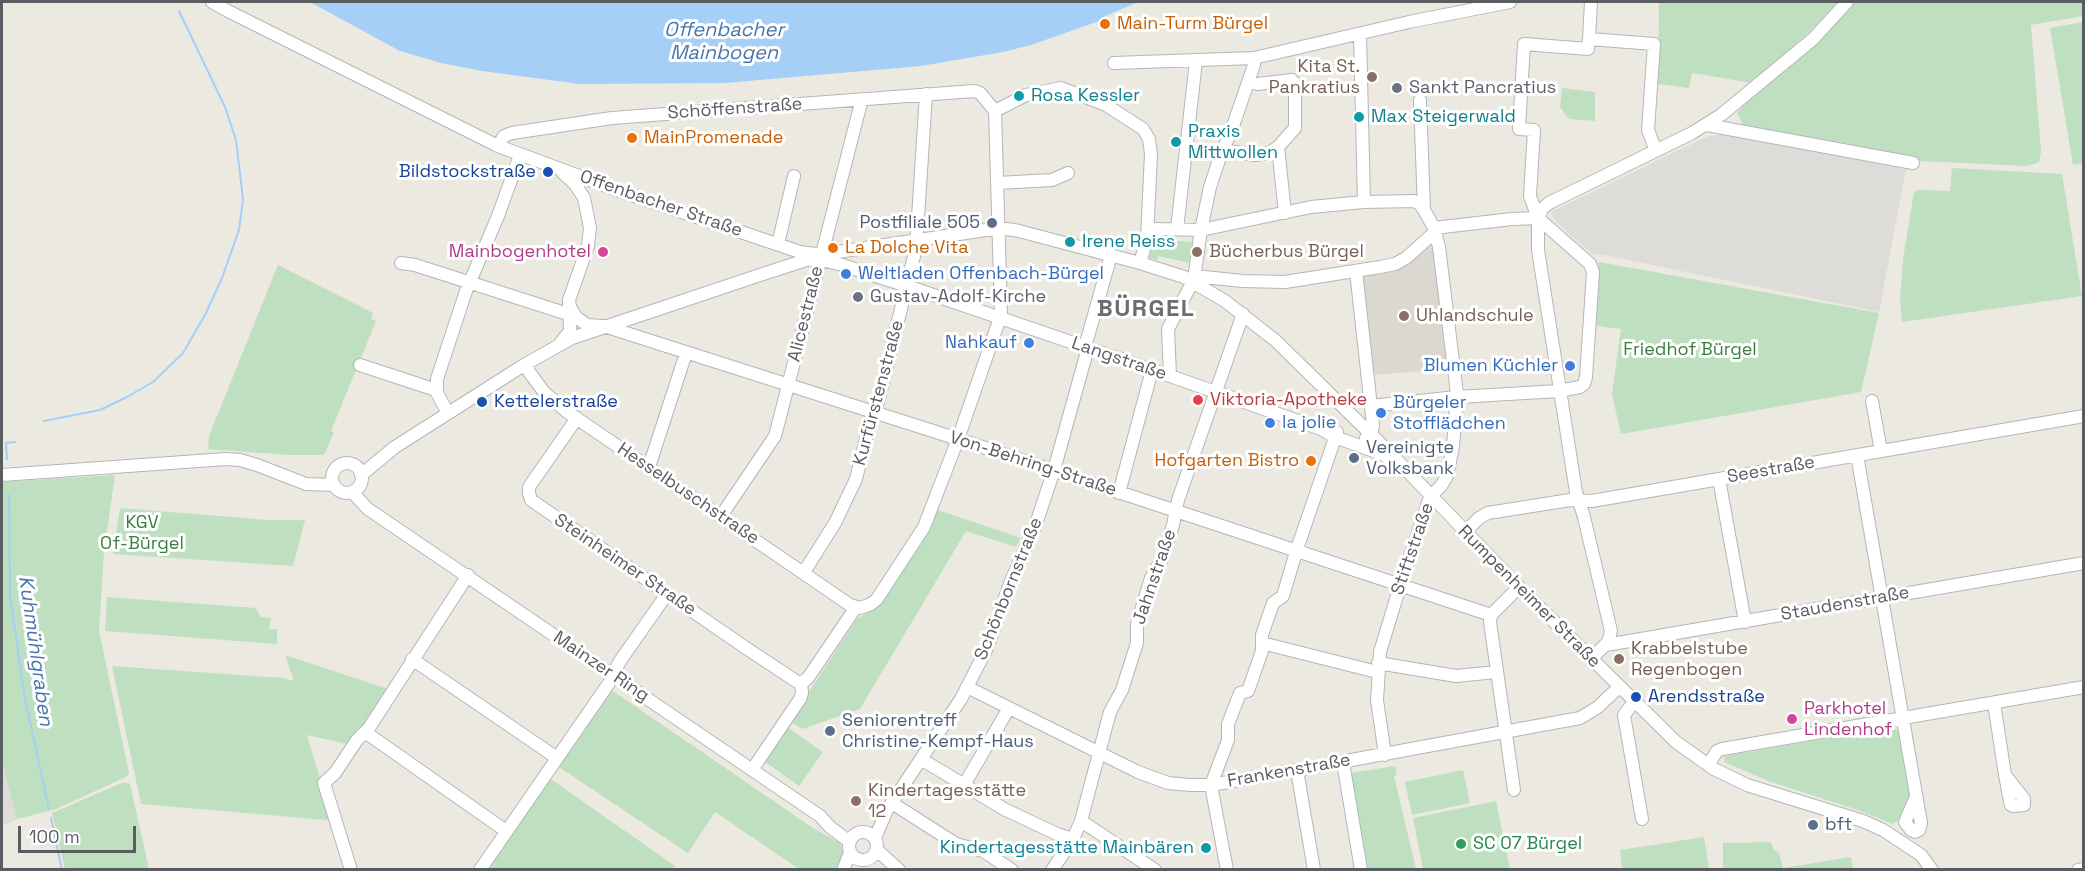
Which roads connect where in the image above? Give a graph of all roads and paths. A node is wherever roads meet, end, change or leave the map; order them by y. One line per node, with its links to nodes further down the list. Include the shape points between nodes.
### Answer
1 (213, 2): 16 (street, Offenbacher Straße)
2 (1510, 2): 5 (street)
3 (1591, 2): 6 (street)
4 (1847, 2): 15 (street, via 1813,39)
5 (1360, 34): 7 (street); 27 (street)
6 (1588, 39): 19 (street, via 1654,44 1648,130); 31 (street, via 1588,49 1524,44 1519,129 1534,130 1530,196)
7 (1254, 58): 8 (street); 10 (street)
8 (1196, 61): 9 (street); 33 (street)
9 (1114, 63)
10 (1248, 82): 17 (street, via 1292,80 1295,84 1295,128); 18 (street)
11 (926, 94): 12 (street, Schöffenstraße); 14 (street, Schöffenstraße, via 978,91); 37 (street, Kurfürstenstraße)
12 (862, 99): 16 (street, Schöffenstraße, via 591,121 512,133 502,138); 41 (street, Alicestraße)
13 (1420, 100): 28 (street, Stiftstraße)
14 (995, 111): 25 (street); 36 (street, via 1026,95 1061,88 1106,105 1143,129 1151,154)
15 (1707, 125): 19 (street); 21 (street)
16 (498, 146): 20 (street, Offenbacher Straße)
17 (1278, 147): 18 (street, via 1264,154); 30 (street)
18 (1222, 150): 34 (street)
19 (1656, 150): 31 (street, via 1549,203)
20 (520, 155): 22 (street, Offenbacher Straße); 48 (street)
21 (1913, 163)
22 (559, 169): 26 (street, Offenbacher Straße); 29 (street, via 580,189)
23 (1068, 173): 25 (street, via 1052,180)
24 (794, 176): 38 (street)
25 (997, 183): 32 (street)
26 (614, 189): 29 (street, via 593,193); 38 (street, Offenbacher Straße)
27 (1364, 202): 28 (street, via 1413,201); 30 (street)
28 (1424, 210): 35 (street, Stiftstraße)
29 (588, 212): 51 (street, via 588,246 569,300)
30 (1285, 213): 34 (street)
31 (1538, 218): 35 (street); 63 (street, via 1538,250); 63 (street, via 1590,264 1593,272 1585,382 1580,387)
32 (999, 229): 37 (street, Offenbacher Straße); 40 (street, Offenbacher Straße); 52 (street)
33 (1177, 229): 34 (street); 36 (street, via 1155,229)
34 (1201, 230): 47 (street)
35 (1435, 230): 45 (street, via 1400,262); 65 (street, Stiftstraße)
36 (1147, 239): 43 (street)
37 (917, 240): 39 (street, Offenbacher Straße); 49 (street, Kurfürstenstraße)
38 (779, 245): 41 (street, Offenbacher Straße); 46 (street, via 786,253 786,262)
39 (845, 251): 41 (street, Offenbacher Straße); 44 (street, via 840,257)
40 (1110, 255): 43 (street, Offenbacher Straße); 55 (street, Schönbornstraße)
41 (820, 256): 44 (street, Langstraße); 46 (street); 61 (street, Alicestraße)
42 (401, 263): 48 (street, Von-Behring-Straße)
43 (1140, 263): 47 (street, Offenbacher Straße)
44 (847, 267): 49 (street, Langstraße)
45 (1356, 271): 47 (street, via 1285,282); 67 (street)
46 (766, 273): 53 (street)
47 (1194, 279): 50 (street, Rumpenheimer Straße); 60 (street, via 1168,329)
48 (469, 282): 51 (street, Von-Behring-Straße); 62 (street)
49 (907, 286): 52 (street, Langstraße); 69 (street, Kurfürstenstraße)
50 (1243, 314): 64 (street, Jahnstraße); 72 (street, Rumpenheimer Straße)
51 (572, 316): 53 (street, Von-Behring-Straße, via 587,325); 54 (street, via 569,334)
52 (1000, 319): 55 (street, Langstraße); 74 (street)
53 (604, 326): 54 (street); 56 (street, Von-Behring-Straße)
54 (555, 347): 58 (street)
55 (1086, 347): 59 (street, Langstraße); 78 (street, Schönbornstraße)
56 (686, 352): 61 (street, Von-Behring-Straße); 77 (street)
57 (360, 365): 62 (street)
58 (524, 365): 68 (street); 71 (street, Hesselbuschstraße, via 544,392)
59 (1152, 370): 60 (street, Langstraße); 84 (street)
60 (1170, 376): 64 (street, Langstraße)
61 (788, 386): 69 (street, Von-Behring-Straße); 88 (street, Alicestraße, via 772,444)
62 (436, 390): 68 (street)
63 (1560, 391): 65 (street); 86 (street)
64 (1215, 392): 73 (street, Langstraße); 87 (street, Jahnstraße)
65 (1457, 397): 67 (street); 85 (street, Stiftstraße, via 1449,471)
66 (1872, 401): 75 (street)
67 (1371, 406): 72 (street)
68 (448, 412): 83 (street, via 394,447)
69 (874, 412): 74 (street, Von-Behring-Straße); 92 (street, Kurfürstenstraße, via 854,485)
70 (2084, 416): 75 (street, Seestraße)
71 (577, 418): 77 (street, Hesselbuschstraße); 96 (street, Steinheimer Straße, via 529,487 530,498)
72 (1371, 434): 73 (street, via 1361,439); 80 (street, Rumpenheimer Straße)
73 (1336, 435): 80 (street, Langstraße, via 1382,454); 90 (street)
74 (958, 439): 78 (street, Von-Behring-Straße); 98 (street, via 920,536 877,599)
75 (1881, 451): 76 (street, Seestraße)
76 (1857, 455): 81 (street, Seestraße); 97 (street)
77 (649, 467): 88 (street, Hesselbuschstraße)
78 (1054, 470): 84 (street, Von-Behring-Straße); 109 (street, Schönbornstraße, via 1035,529)
79 (2, 475): 82 (street, via 226,459 257,465 292,481)
80 (1409, 475): 85 (street, Rumpenheimer Straße)
81 (1719, 479): 86 (street, Seestraße, via 1593,501); 100 (street)
82 (333, 480): 83 (street, via 344,493); 83 (street, via 342,464)
83 (357, 480): 93 (street, Mainzer Ring, via 368,509)
84 (1119, 493): 87 (street, Von-Behring-Straße)
85 (1430, 497): 89 (street, Rumpenheimer Straße); 94 (street, Stiftstraße)
86 (1578, 500): 89 (street, Seestraße, via 1485,514); 102 (street, via 1610,628)
87 (1176, 511): 90 (street, Von-Behring-Straße); 118 (street, Jahnstraße, via 1137,624 1136,649)
88 (721, 516): 92 (street, Hesselbuschstraße)
89 (1465, 532): 95 (street, Rumpenheimer Straße)
90 (1296, 552): 94 (street, Von-Behring-Straße); 101 (street, via 1283,596 1273,603)
91 (2084, 563): 97 (street, Staudenstraße)
92 (804, 572): 98 (street, Hesselbuschstraße)
93 (468, 575): 103 (street); 107 (street, Mainzer Ring)
94 (1400, 586): 99 (street, Von-Behring-Straße); 105 (street, Stiftstraße, via 1384,633)
95 (1519, 587): 99 (street); 104 (street, Rumpenheimer Straße)
96 (667, 594): 107 (street); 108 (street, Steinheimer Straße)
97 (1881, 598): 100 (street, Staudenstraße); 115 (street)
98 (860, 607): 108 (street)
99 (1491, 615): 106 (street)
100 (1745, 622): 102 (street, Staudenstraße)
101 (1262, 643): 105 (street); 128 (street, via 1248,691 1240,693 1228,724 1228,740)
102 (1606, 645): 104 (street)
103 (412, 659): 116 (street); 120 (street)
104 (1591, 659): 110 (street, Rumpenheimer Straße)
105 (1378, 667): 106 (street, via 1453,676); 119 (street, Stiftstraße, via 1377,707)
106 (1496, 672): 117 (street)
107 (613, 675): 120 (street); 124 (street, Mainzer Ring)
108 (801, 683): 124 (street, via 800,699)
109 (967, 687): 114 (street, Frankenstraße); 121 (street, Schönbornstraße)
110 (1619, 687): 112 (street, Rumpenheimer Straße); 117 (street, Frankenstraße, via 1580,718)
111 (2084, 687): 113 (street)
112 (1634, 702): 123 (street, Rumpenheimer Straße, via 1676,742); 132 (street, via 1624,715)
113 (1994, 703): 115 (street); 126 (street)
114 (1009, 708): 118 (street, Frankenstraße); 127 (street)
115 (1902, 718): 123 (street, via 1722,749); 130 (street)
116 (365, 732): 134 (street); 139 (street, via 324,783)
117 (1504, 733): 119 (street, Frankenstraße); 129 (street)
118 (1099, 752): 128 (street, Frankenstraße, via 1162,781); 133 (street, Jahnstraße)
119 (1385, 755): 122 (street, Frankenstraße)
120 (557, 758): 134 (street)
121 (921, 759): 127 (street); 131 (street, Schönbornstraße)
122 (1343, 762): 125 (street, Frankenstraße); 149 (street)
123 (1708, 765): 136 (street, Rumpenheimer Straße, via 1761,790 1868,823)
124 (752, 770): 137 (street, Mainzer Ring)
125 (1297, 770): 128 (street, Frankenstraße); 148 (street)
126 (2006, 775)
127 (964, 785): 135 (street, via 1016,815)
128 (1211, 785): 147 (street)
129 (1514, 790)
130 (1916, 797)
131 (889, 806): 137 (street, Schönbornstraße); 144 (street, via 956,843 983,851)
132 (1642, 819)
133 (1081, 821): 135 (street, Jahnstraße); 146 (street)
134 (506, 831): 140 (street)
135 (1073, 839): 145 (street, Jahnstraße)
136 (1907, 845): 150 (street, Rumpenheimer Straße); 151 (street, Rumpenheimer Straße)
137 (862, 848): 141 (street, Schönbornstraße); 142 (street, Mainzer Ring); 143 (street, Mainzer Ring)
138 (2084, 868): 152 (street)
139 (351, 870)
140 (480, 870)
141 (843, 870)
142 (892, 870)
143 (899, 870)
144 (1012, 870)
145 (1052, 870)
146 (1155, 870)
147 (1227, 870)
148 (1314, 870)
149 (1361, 870)
150 (1922, 870)
151 (1932, 870)
152 (2078, 870)

